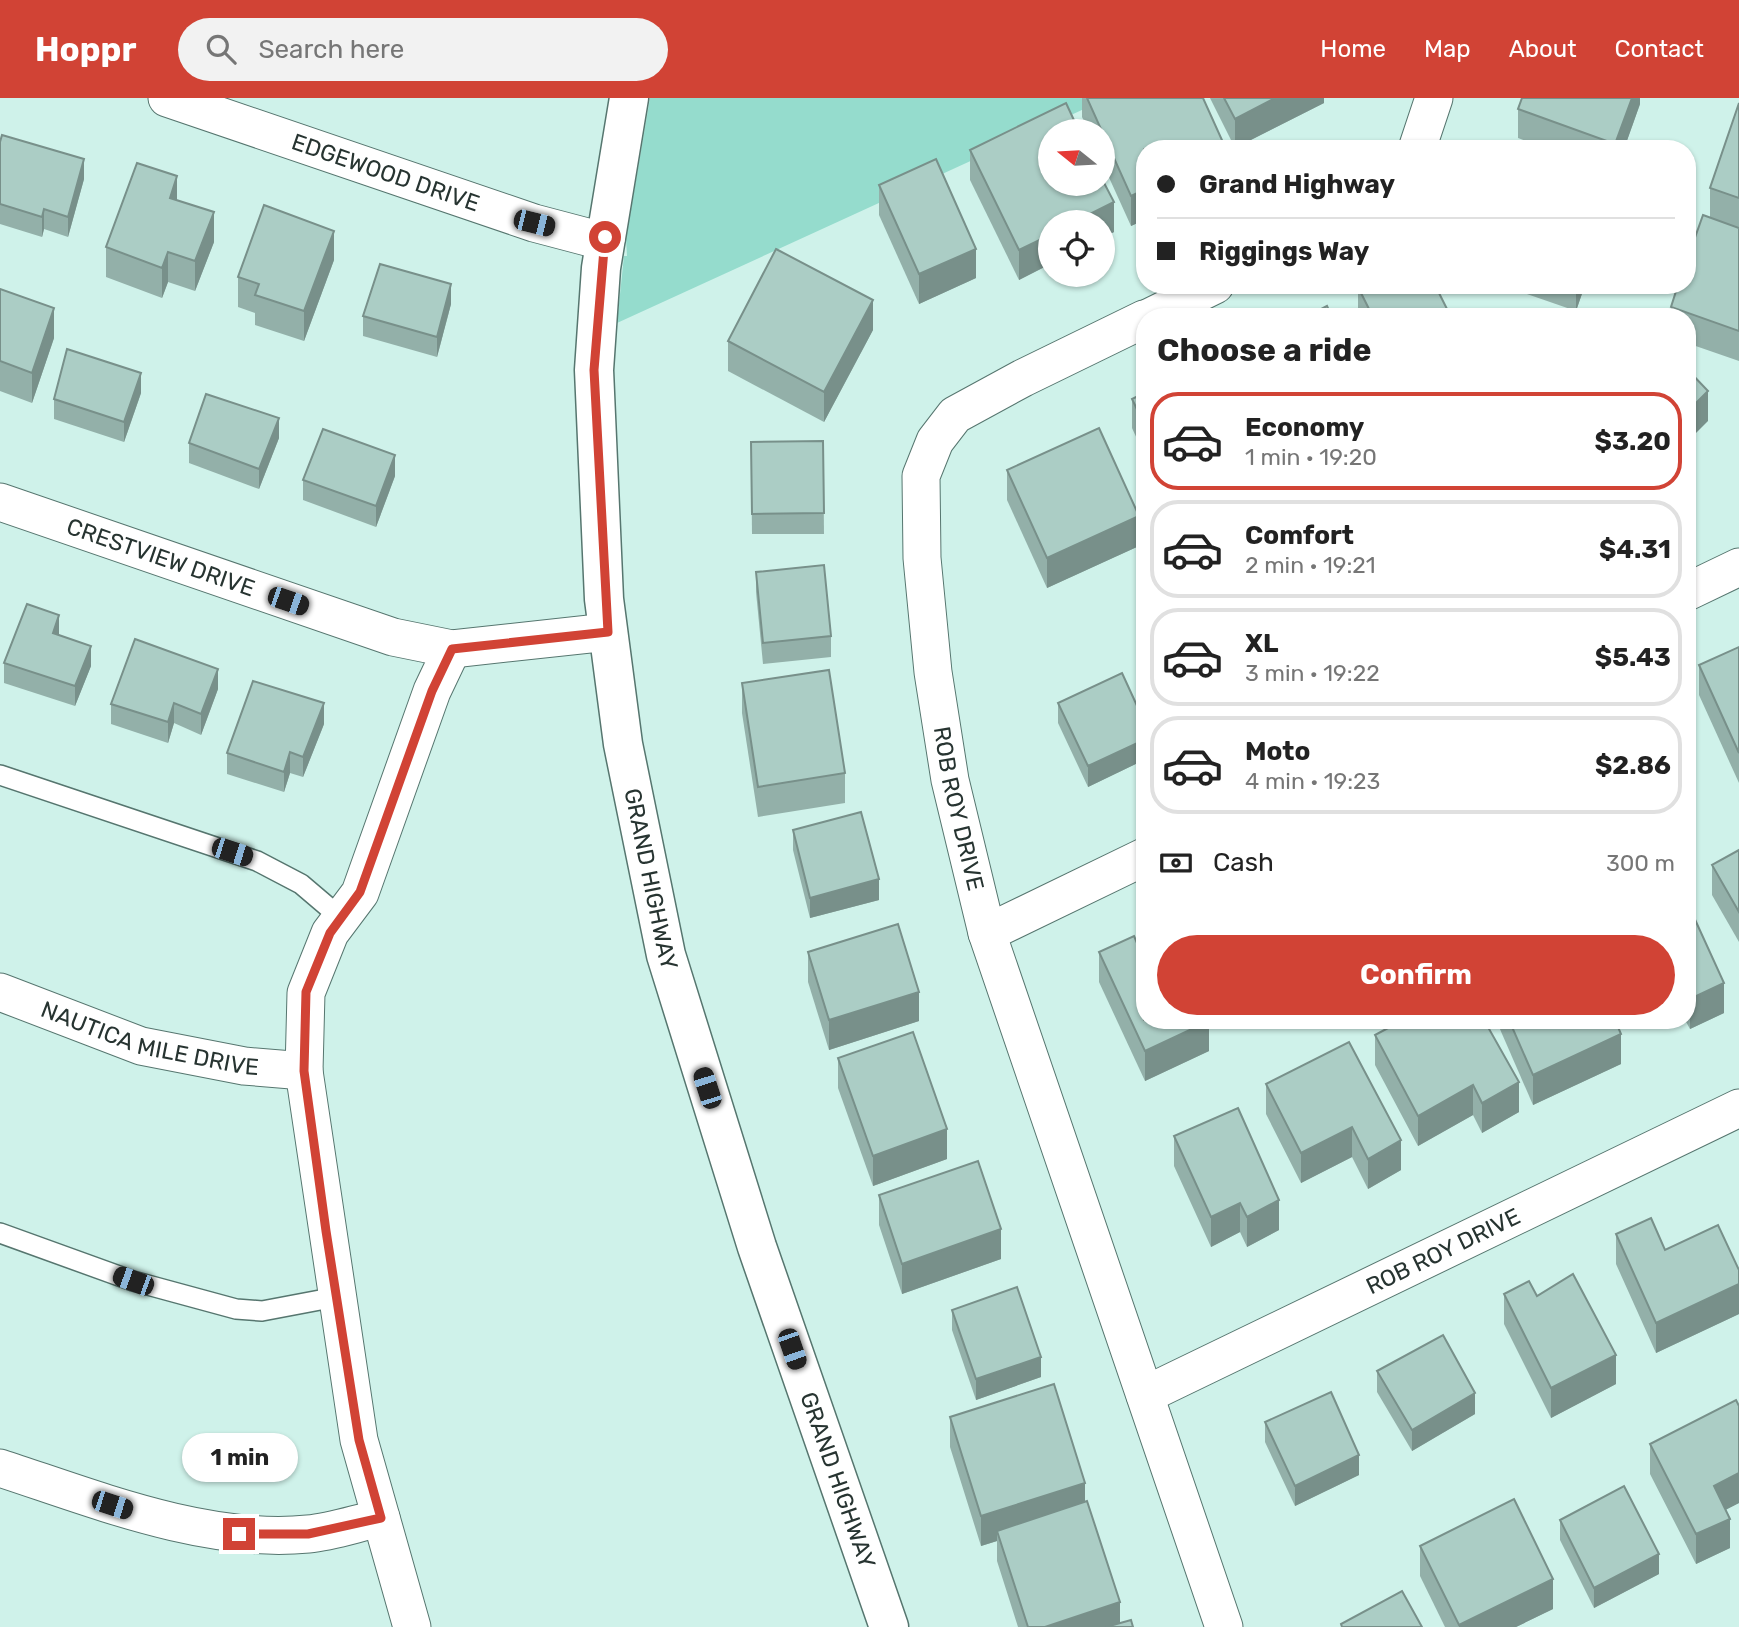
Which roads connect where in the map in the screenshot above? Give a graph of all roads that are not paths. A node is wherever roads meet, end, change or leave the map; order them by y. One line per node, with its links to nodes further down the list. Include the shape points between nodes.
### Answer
1 (167, 98): 5 (street, EDGEWOOD DRIVE, via 534,223)
2 (629, 98): 5 (street, GRAND HIGHWAY)
3 (1434, 98): 4 (street)
4 (1420, 140)
5 (605, 237): 12 (street, GRAND HIGHWAY, via 594,381)
6 (1197, 294): 7 (street)
7 (1168, 308)
8 (1136, 323): 17 (street, ROB ROY DRIVE, via 956,415 935,441 921,477 922,558 933,672 950,780)
9 (0, 502): 13 (street, CRESTVIEW DRIVE, via 393,637)
10 (1739, 567): 11 (street)
11 (1696, 588)
12 (608, 632): 13 (street, CRESTVIEW DRIVE); 27 (street, GRAND HIGHWAY, via 623,744 666,955 757,1247)
13 (452, 649): 16 (street, via 432,691 360,892)
14 (0, 775): 16 (lane, via 257,861 301,884)
15 (1136, 861): 17 (street)
16 (341, 918): 19 (street, via 330,933 306,992)
17 (988, 933): 23 (street, ROB ROY DRIVE)
18 (0, 992): 19 (street, NAUTICA MILE DRIVE, via 141,1046 244,1066)
19 (304, 1071): 22 (street)
20 (1739, 1108): 23 (street, ROB ROY DRIVE)
21 (0, 1233): 22 (lane, via 133,1281 236,1309 262,1311)
22 (336, 1297): 25 (street, via 359,1440)
23 (1145, 1395): 28 (street, ROB ROY DRIVE)
24 (0, 1468): 25 (street, via 134,1512 239,1534 308,1534)
25 (381, 1518): 26 (street)
26 (412, 1627)
27 (889, 1627)
28 (1224, 1627)

